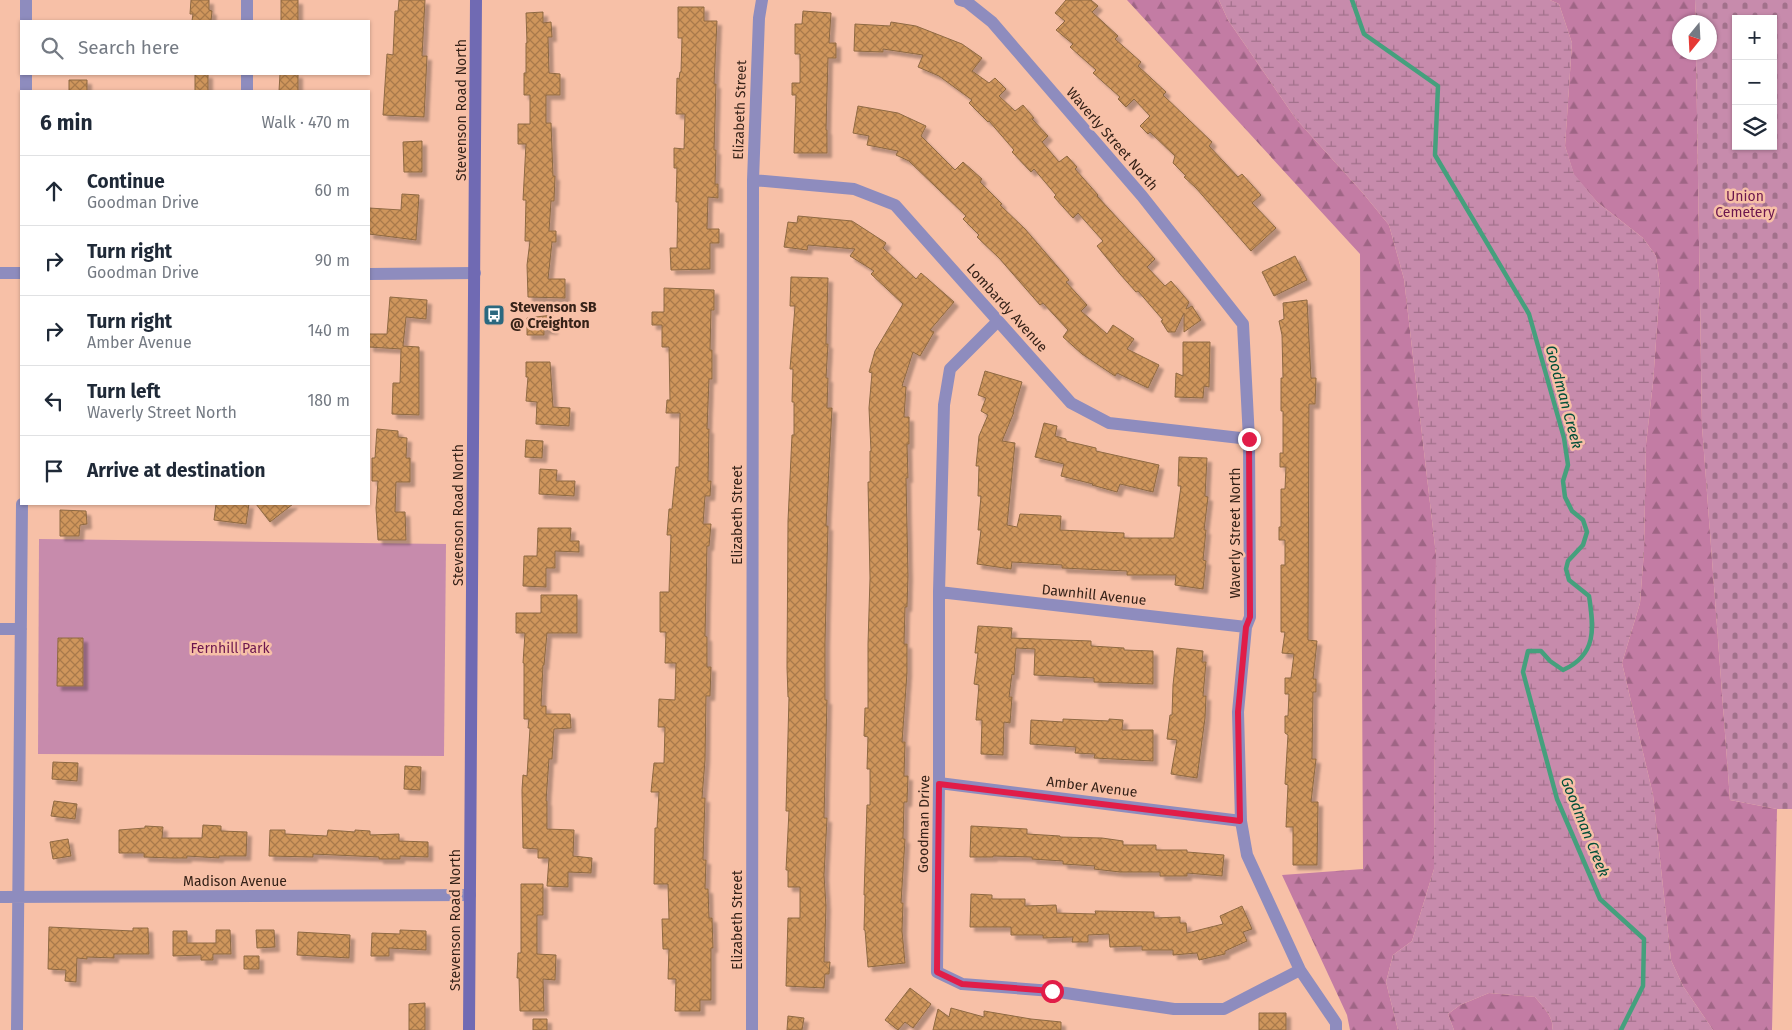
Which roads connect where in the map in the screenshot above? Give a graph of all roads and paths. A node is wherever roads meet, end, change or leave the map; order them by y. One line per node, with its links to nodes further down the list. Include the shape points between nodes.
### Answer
1 (26, 0): 6 (street)
2 (247, 0): 7 (street)
3 (476, 0): 14 (main road, Stevenson Road North)
4 (762, 0): 12 (street, Elizabeth Street)
5 (965, 1): 18 (street, Waverly Street North, via 992,22 1142,196 1243,324)
6 (26, 20)
7 (247, 20)
8 (26, 75): 10 (street)
9 (247, 75): 11 (street)
10 (26, 90)
11 (247, 90)
12 (753, 180): 17 (street, Lombardy Avenue, via 854,188 895,206); 32 (street, Elizabeth Street)
13 (0, 273): 15 (street)
14 (475, 273): 16 (street); 26 (main road, Stevenson Road North)
15 (20, 274)
16 (370, 274)
17 (998, 321): 18 (street, Lombardy Avenue, via 1071,403 1109,423); 20 (street, Goodman Drive, via 950,369 944,405)
18 (1249, 439): 21 (street, Waverly Street North, via 1250,617)
19 (22, 505): 23 (street)
20 (939, 592): 21 (street, Dawnhill Avenue); 24 (street, Goodman Drive)
21 (1246, 627): 25 (street, Waverly Street North, via 1238,712)
22 (0, 629): 23 (street)
23 (21, 629): 28 (street)
24 (939, 784): 25 (street, Amber Avenue); 29 (street, Goodman Drive, via 937,972 962,984 1052,991 1174,1009 1224,1009)
25 (1240, 821): 29 (street, Waverly Street North, via 1247,855)
26 (470, 895): 28 (street, Madison Avenue); 31 (main road, Stevenson Road North)
27 (0, 897): 28 (street, Madison Avenue)
28 (19, 897): 30 (street)
29 (1300, 970): 33 (street, Waverly Street North, via 1336,1023)
30 (16, 1030)
31 (469, 1030)
32 (752, 1030)
33 (1336, 1030)

